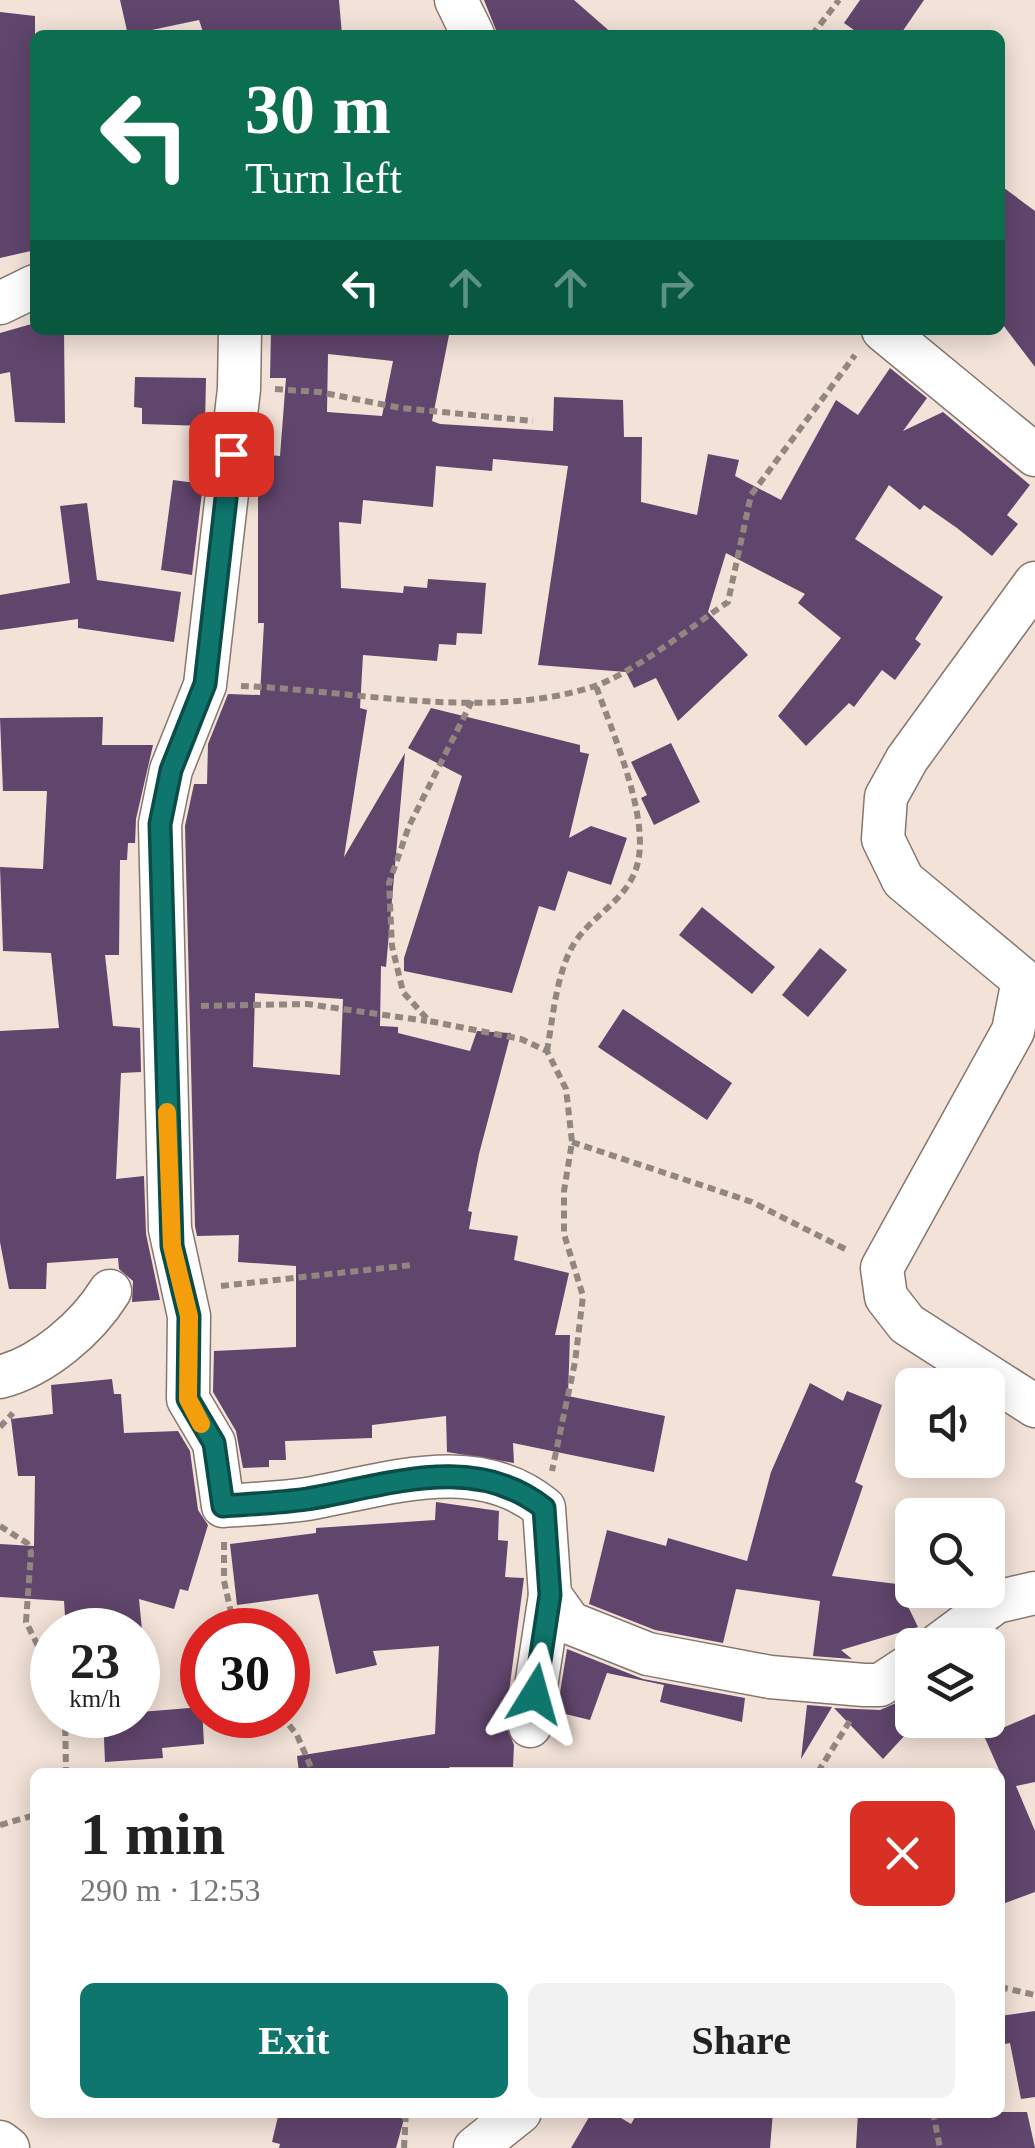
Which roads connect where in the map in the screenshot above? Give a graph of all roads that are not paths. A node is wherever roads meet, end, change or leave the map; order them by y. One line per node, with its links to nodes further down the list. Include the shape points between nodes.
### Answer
1 (456, 0): 2 (street)
2 (471, 30)
3 (30, 288): 4 (street)
4 (0, 303)
5 (240, 335): 13 (street, via 205,684 162,809 170,1229 186,1297 188,1399 214,1443 223,1506 309,1498 409,1476 516,1489 544,1508)
6 (873, 337): 7 (street)
7 (1035, 455)
8 (1035, 583): 11 (street, via 886,797 883,840 903,880 1023,980 1013,1031 882,1268 886,1297 907,1324)
9 (110, 1291): 10 (street, via 74,1333)
10 (0, 1378)
11 (1035, 1406)
12 (1035, 1593): 14 (street, via 996,1602)
13 (550, 1595): 15 (street, via 570,1624 648,1654 864,1686); 16 (street)
14 (961, 1628)
15 (895, 1675)
16 (530, 1726)
17 (512, 2118): 20 (street)
18 (0, 2142): 19 (street)
19 (8, 2148)
20 (475, 2148)

